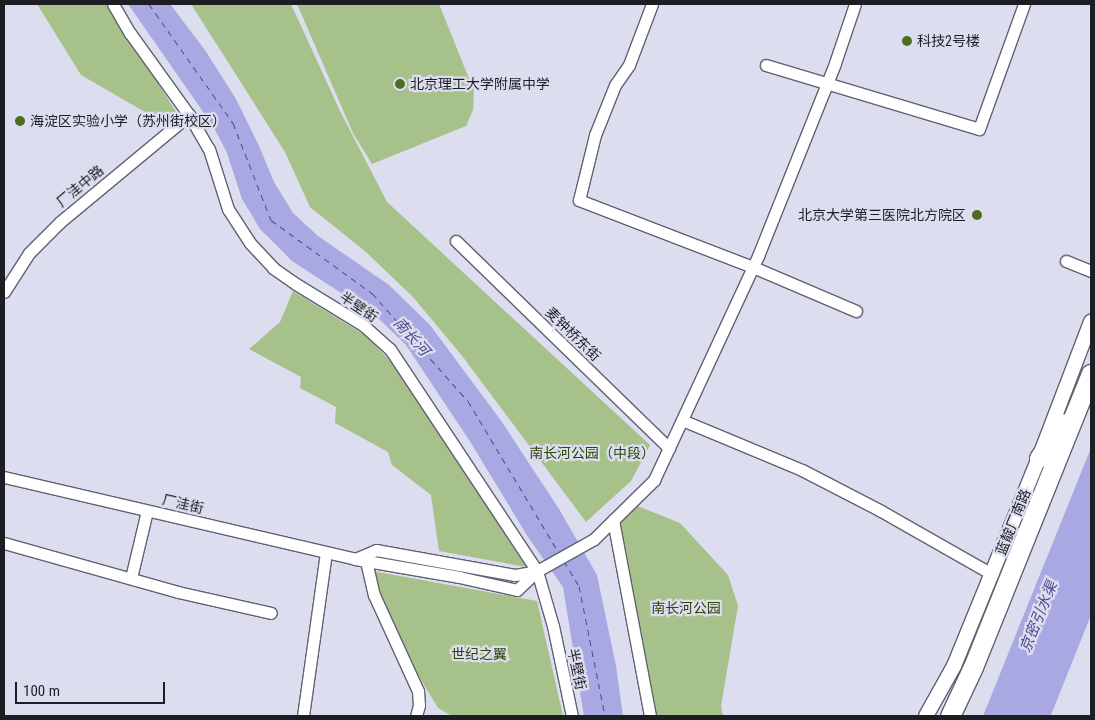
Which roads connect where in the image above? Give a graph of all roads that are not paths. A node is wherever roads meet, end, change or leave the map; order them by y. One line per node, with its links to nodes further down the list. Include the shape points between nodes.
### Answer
1 (113, 4): 7 (street, 半壁街)
2 (652, 4): 10 (street, via 595,135 579,200)
3 (856, 4): 6 (street)
4 (1024, 4): 6 (street, via 979,129)
5 (766, 65): 6 (street)
6 (827, 84): 10 (street)
7 (189, 115): 12 (street, 厂洼中路, via 60,222 29,252); 25 (street, 半壁街, via 209,149 228,209 250,243 274,268 363,325 390,349)
8 (456, 241): 17 (street, 麦钟桥东街)
9 (1066, 261): 11 (street)
10 (753, 267): 13 (street); 16 (street)
11 (1091, 271)
12 (4, 292)
13 (856, 310)
14 (1091, 322): 18 (street, 蓝靛厂南路)
15 (1088, 382): 18 (highway); 34 (highway, 蓝靛厂南路)
16 (682, 420): 17 (street); 26 (street, via 802,470)
17 (668, 448): 21 (street, via 654,480)
18 (1039, 458): 26 (street, 蓝靛厂南路)
19 (4, 477): 20 (street, 厂洼街)
20 (148, 511): 23 (street, 厂洼街); 27 (street)
21 (614, 520): 25 (street, via 594,539); 32 (street)
22 (4, 543): 27 (street)
23 (326, 553): 24 (street, 厂洼街); 29 (street)
24 (361, 560): 25 (street, 厂洼街, via 518,590); 30 (street, via 418,691 420,705)
25 (541, 569): 31 (street, 半壁街)
26 (992, 574): 33 (street, 蓝靛厂南路, via 954,666)
27 (131, 578): 28 (street)
28 (272, 613)
29 (303, 716)
30 (416, 716)
31 (572, 716)
32 (650, 716)
33 (926, 716)
34 (950, 716)

